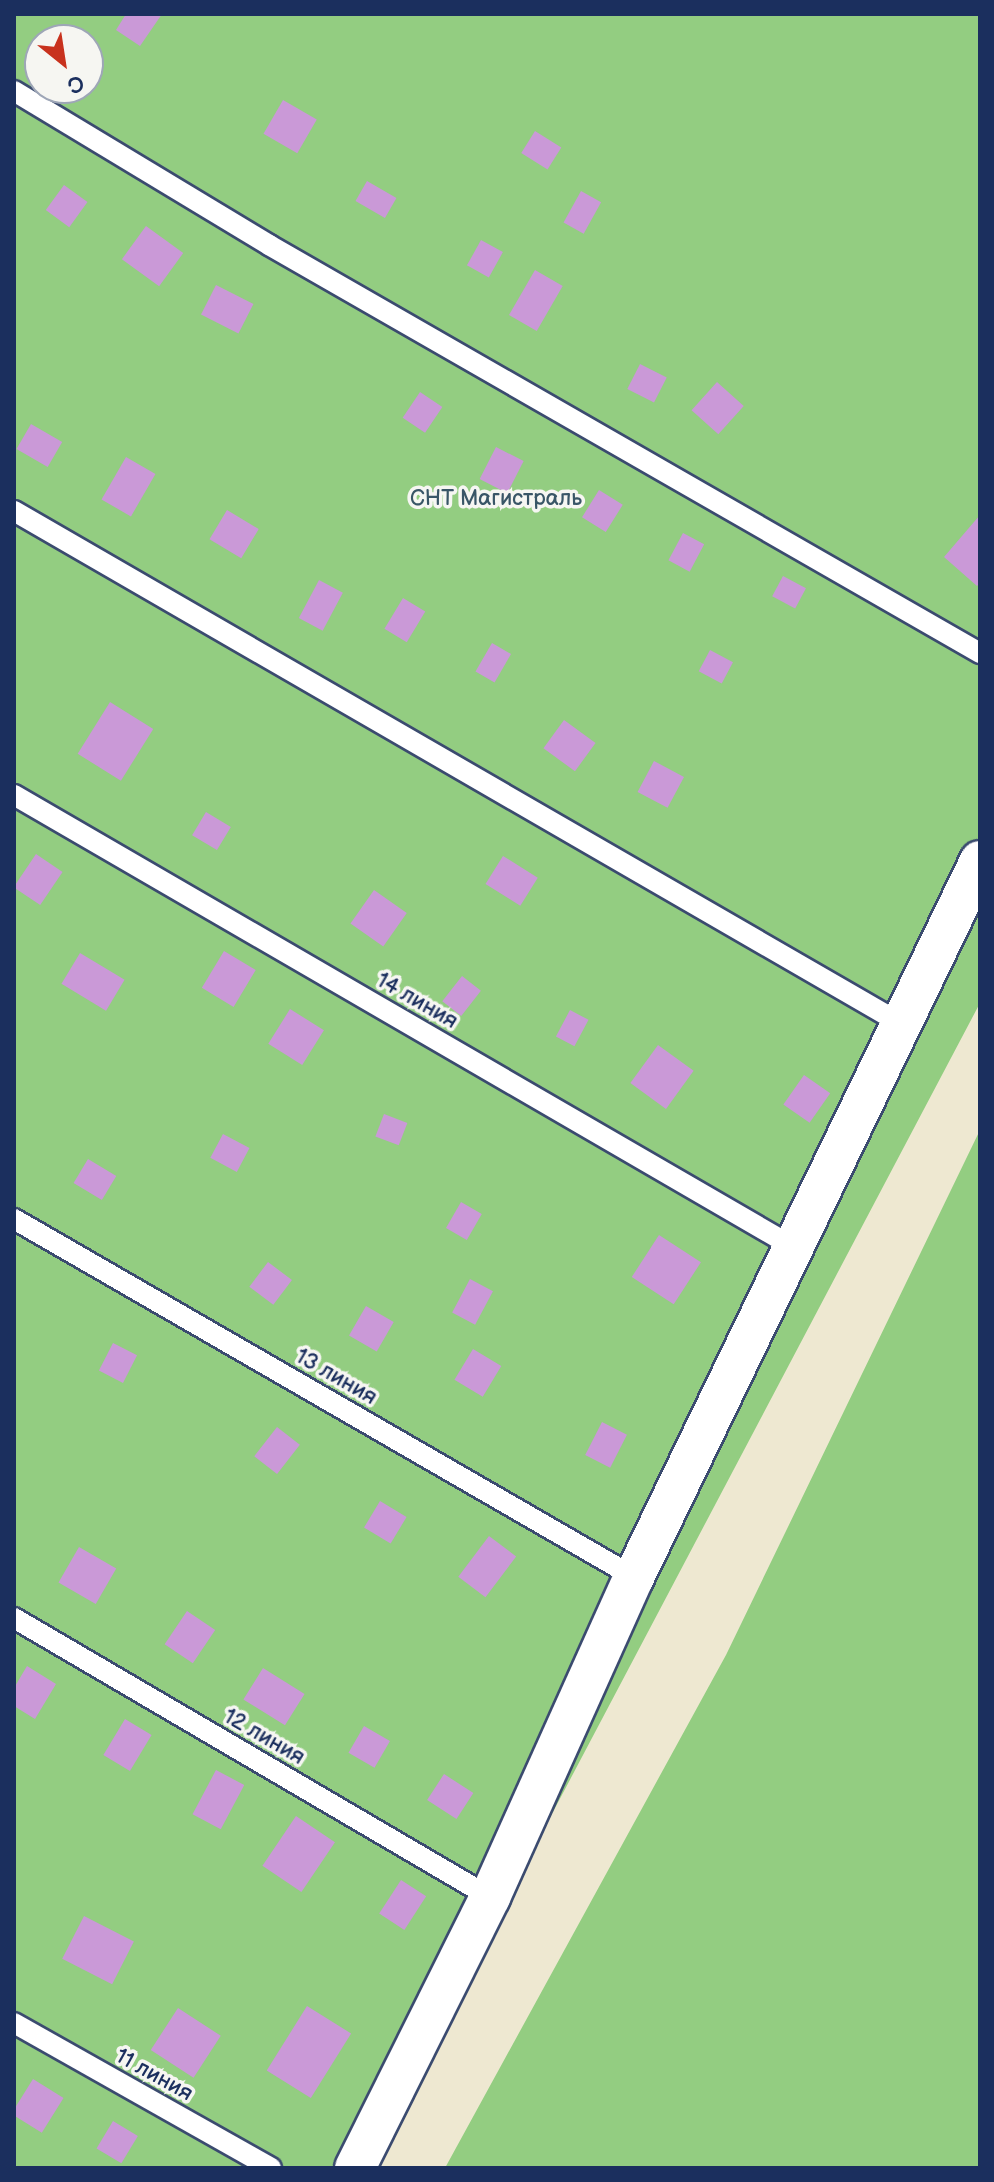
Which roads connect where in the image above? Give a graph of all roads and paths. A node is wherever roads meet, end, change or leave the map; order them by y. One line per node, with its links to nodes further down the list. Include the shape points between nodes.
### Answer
1 (14, 91): 3 (lane, via 269,245)
2 (14, 511): 6 (lane)
3 (980, 653)
4 (14, 795): 8 (lane, 14 линия)
5 (980, 861): 6 (street)
6 (902, 1024): 8 (street)
7 (14, 1219): 9 (lane, 13 линия)
8 (795, 1248): 9 (street)
9 (634, 1577): 11 (street)
10 (14, 1618): 11 (lane, 12 линия)
11 (490, 1897): 14 (street)
12 (14, 2023): 13 (lane, 11 линия)
13 (271, 2168)
14 (355, 2168)

